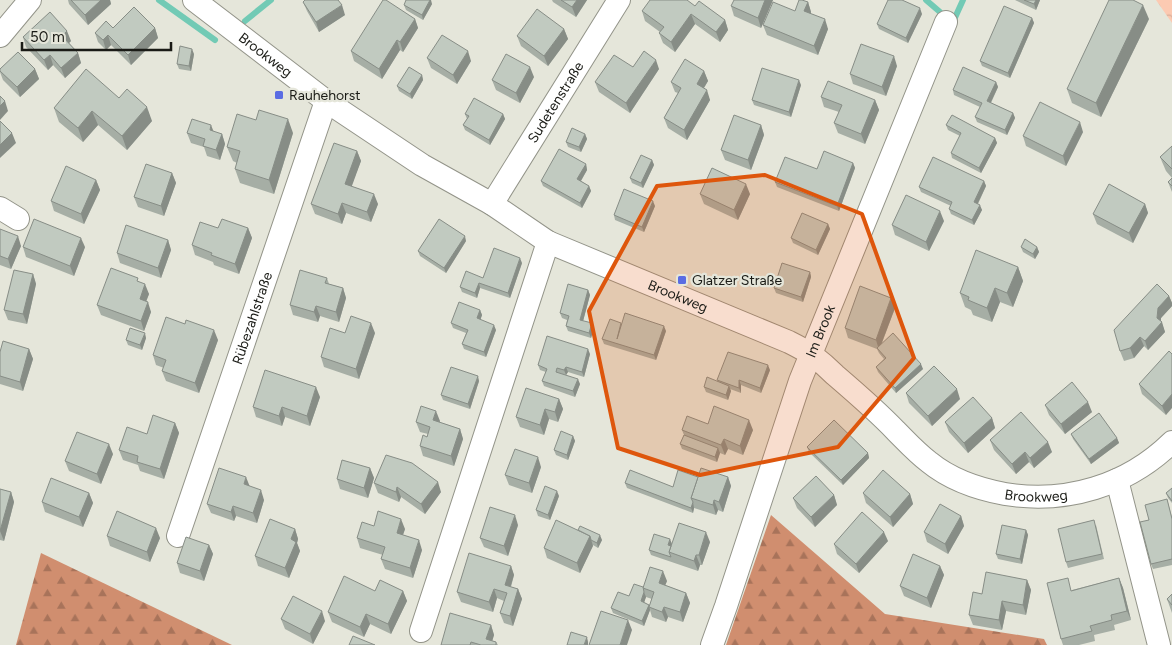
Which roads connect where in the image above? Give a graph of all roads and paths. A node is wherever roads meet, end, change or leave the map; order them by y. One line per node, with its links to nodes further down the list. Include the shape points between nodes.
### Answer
1 (30, 0): 5 (street)
2 (194, 0): 6 (street, Brookweg)
3 (619, 0): 7 (street, Sudetenstraße)
4 (946, 22): 9 (street, Im Brook)
5 (0, 36)
6 (326, 101): 7 (street, Brookweg, via 422,165); 12 (street, Rübezahlstraße)
7 (492, 204): 8 (street, Brookweg)
8 (548, 242): 9 (street, Brookweg); 13 (street)
9 (812, 354): 11 (street, Brookweg, via 913,449 955,479 992,491 1035,497 1080,493); 14 (street, Im Brook, via 800,381)
10 (1172, 442): 11 (street, Brookweg, via 1133,472)
11 (1117, 480): 15 (street)
12 (178, 536)
13 (421, 631)
14 (712, 645)
15 (1159, 645)

